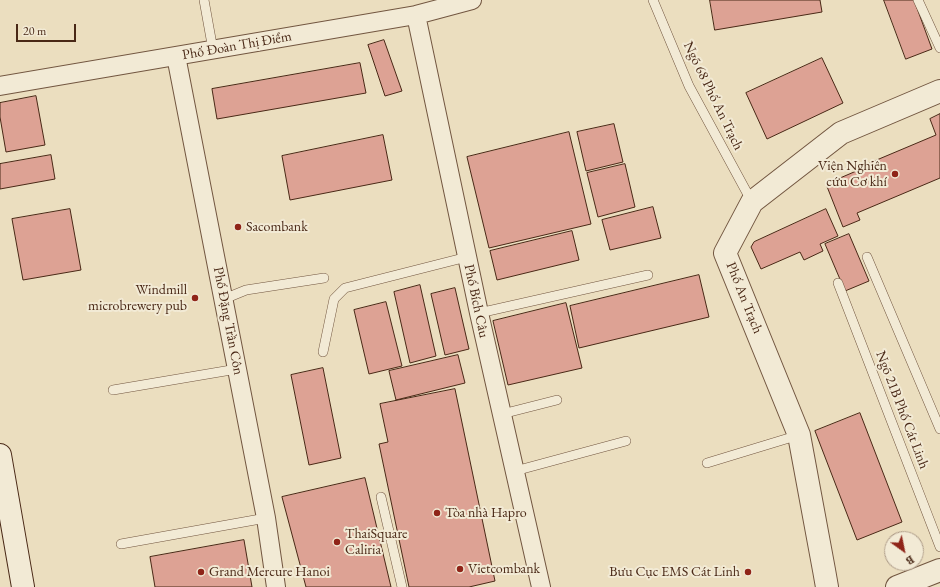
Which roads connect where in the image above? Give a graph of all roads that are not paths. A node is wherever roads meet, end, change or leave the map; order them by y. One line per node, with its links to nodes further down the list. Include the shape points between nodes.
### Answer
1 (204, 0): 7 (lane)
2 (472, 0): 5 (street, Phố Đoàn Thị Điểm)
3 (653, 0): 11 (lane, Ngõ 68 Phố An Trạch, via 689,86)
4 (918, 0): 6 (lane)
5 (416, 14): 7 (street, Phố Đoàn Thị Điểm); 12 (street, Phố Bích Câu)
6 (940, 48)
7 (212, 50): 8 (street, Phố Đoàn Thị Điểm)
8 (176, 56): 9 (street, Phố Đoàn Thị Điểm); 17 (street, Phố Đặng Trần Côn)
9 (0, 86)
10 (940, 91): 11 (street, Phố An Trạch, via 841,132)
11 (752, 202): 25 (street, Phố An Trạch, via 725,253)
12 (467, 257): 18 (street, Phố Bích Câu); 19 (lane, via 345,288 334,299)
13 (867, 257): 24 (lane)
14 (648, 275): 18 (lane)
15 (324, 278): 17 (lane, via 246,290)
16 (838, 283): 33 (lane, Ngõ 21B Phố Cát Linh)
17 (224, 299): 20 (street, Phố Đặng Trần Côn)
18 (479, 313): 23 (street, Phố Bích Câu)
19 (323, 352)
20 (237, 369): 21 (lane); 31 (street, Phố Đặng Trần Côn)
21 (113, 390)
22 (557, 400): 23 (lane)
23 (502, 414): 29 (street, Phố Bích Câu)
24 (940, 429)
25 (799, 435): 28 (lane); 39 (street, Phố An Trạch)
26 (626, 441): 29 (lane)
27 (0, 455): 35 (street)
28 (707, 463)
29 (515, 471): 38 (street, Phố Bích Câu)
30 (381, 497): 37 (lane)
31 (266, 518): 32 (lane); 36 (street, Phố Đặng Trần Côn)
32 (121, 544)
33 (940, 547)
34 (940, 570): 40 (street)
35 (22, 587)
36 (276, 587)
37 (402, 587)
38 (541, 587)
39 (828, 587)
40 (897, 587)

